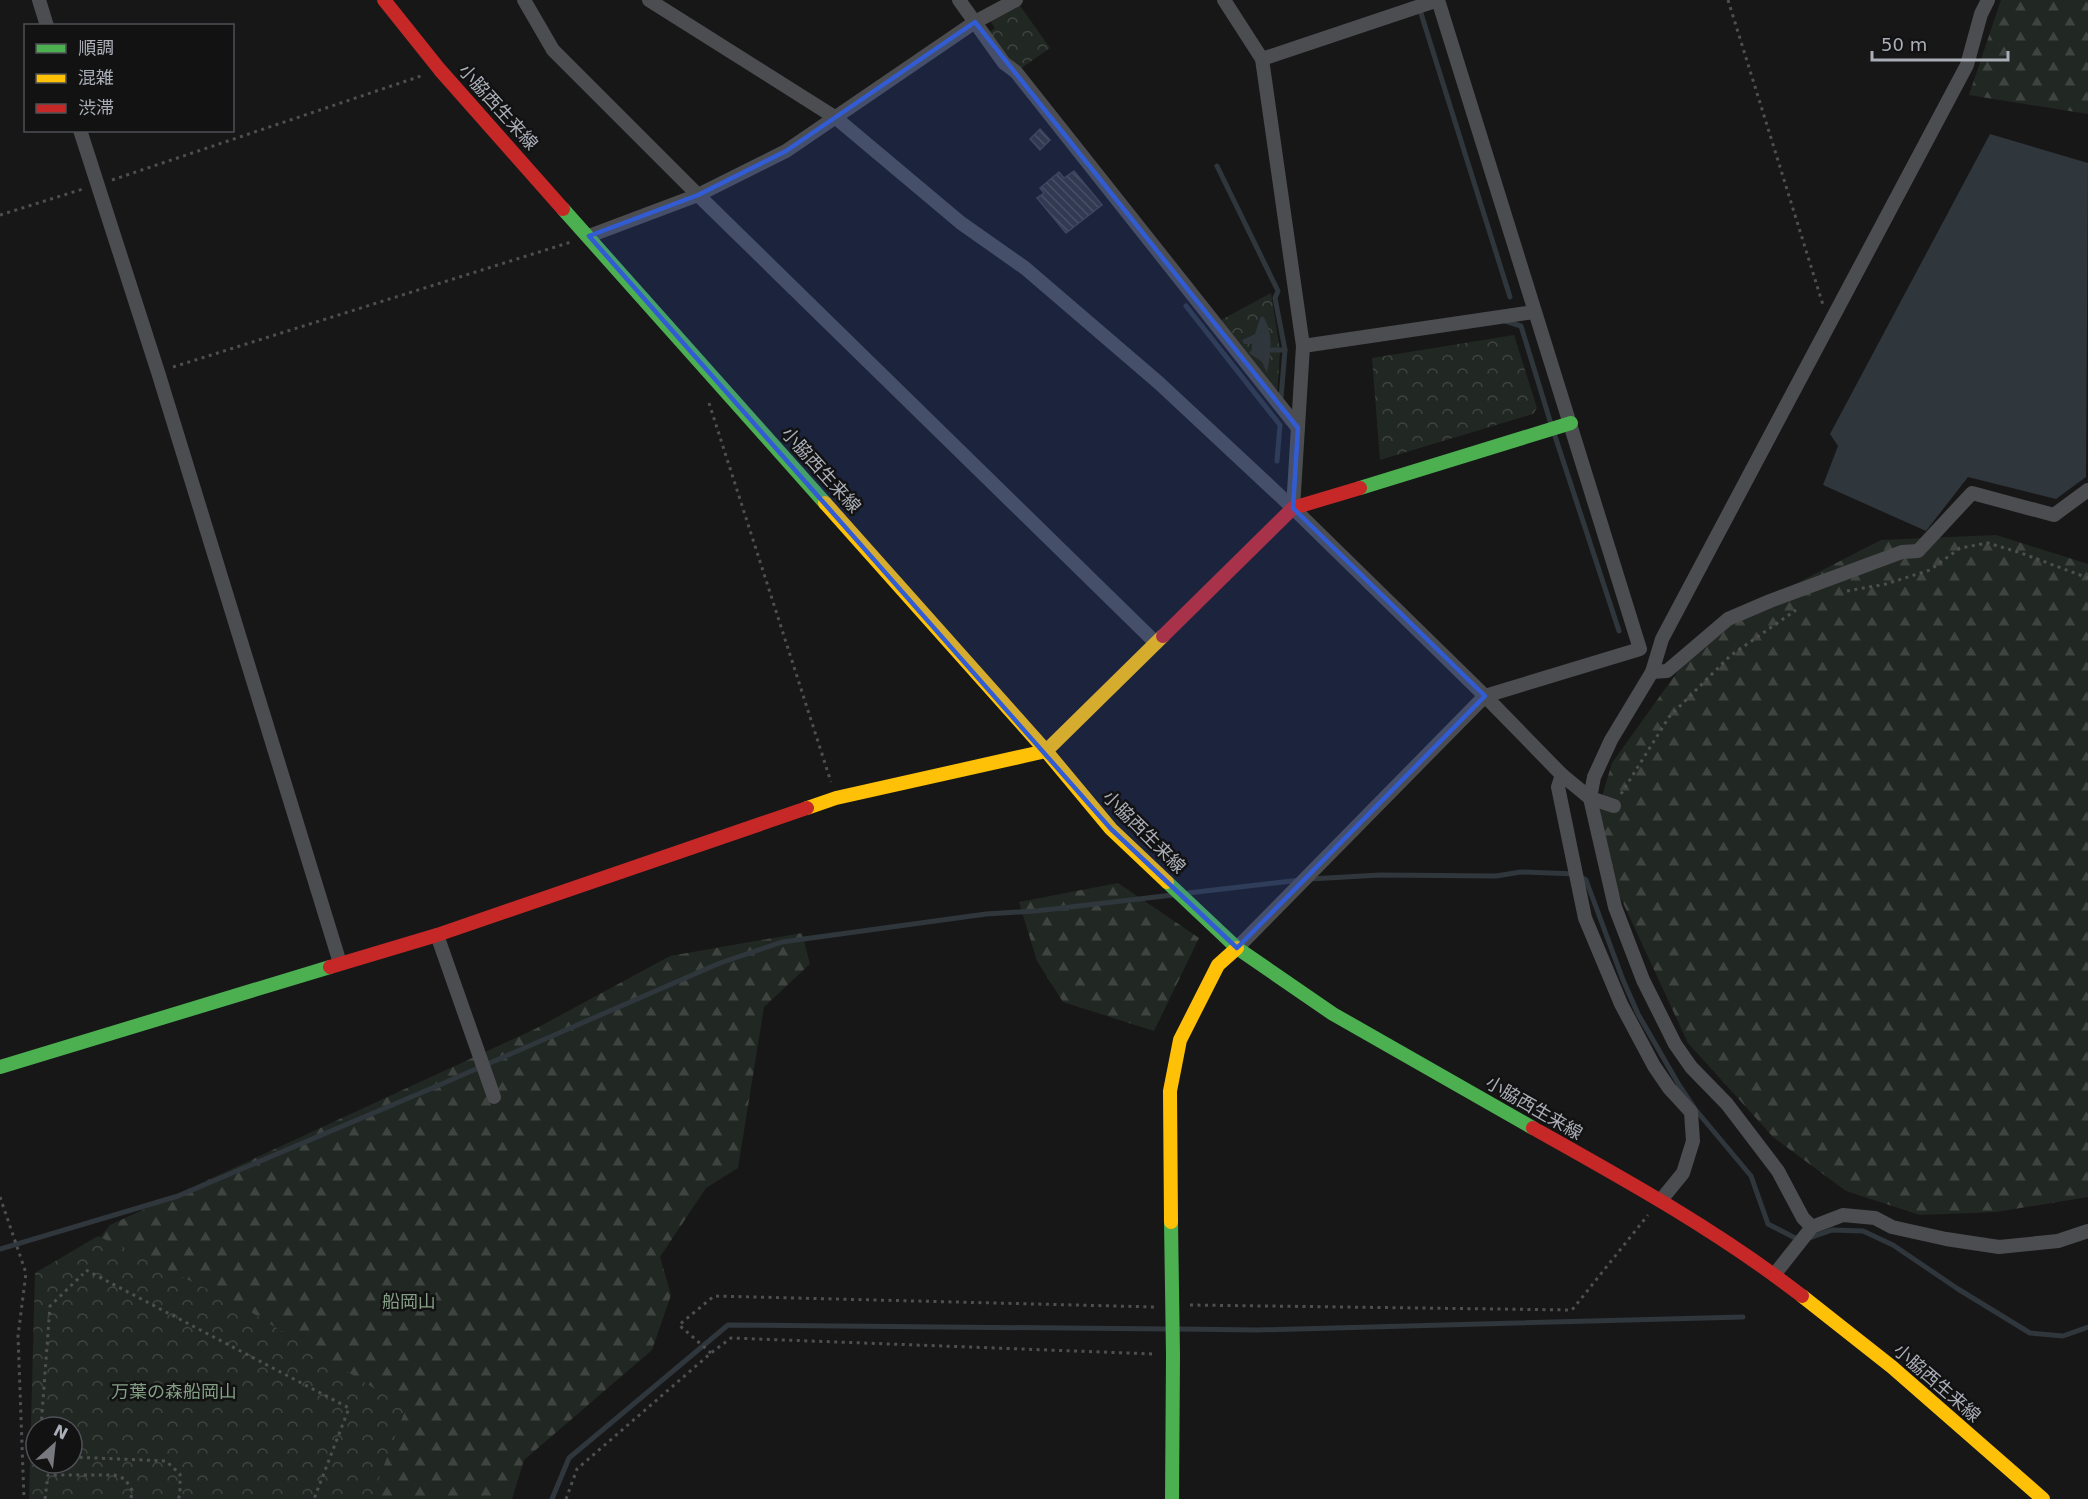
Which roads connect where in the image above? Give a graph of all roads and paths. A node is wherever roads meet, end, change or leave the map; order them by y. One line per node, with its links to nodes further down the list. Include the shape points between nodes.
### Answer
1 (39, 0): 12 (street)
2 (384, 0): 14 (street, 小脇西生来線)
3 (524, 0): 18 (street, via 553,50)
4 (648, 0): 15 (street)
5 (959, 0): 11 (street)
6 (1016, 0): 11 (street)
7 (1224, 0): 13 (street)
8 (1438, 0): 13 (street); 21 (street)
9 (1728, 0): 22 (path)
10 (1988, 0): 22 (street, via 1967,65)
11 (975, 22): 15 (street); 27 (street)
12 (46, 24)
13 (1262, 60): 23 (street)
14 (440, 70): 17 (path); 20 (street, 小脇西生来線)
15 (836, 118): 18 (street, via 786,151); 29 (street, via 962,223 1026,268 1159,383)
16 (81, 132): 17 (street)
17 (97, 185): 19 (path); 24 (street)
18 (698, 195): 20 (street); 33 (street)
19 (0, 215)
20 (590, 236): 24 (path); 37 (street, 小脇西生来線)
21 (1534, 312): 23 (street); 26 (street)
22 (1828, 324): 35 (street, via 1662,639)
23 (1303, 346): 27 (street)
24 (158, 372): 44 (street)
25 (709, 403): 39 (path)
26 (1571, 423): 29 (street); 34 (street)
27 (1298, 428): 29 (street)
28 (2088, 490): 35 (street, via 2054,515 1972,493 1918,551 1902,552 1728,620 1667,671)
29 (1293, 508): 33 (street); 36 (street)
30 (2088, 578): 31 (path, via 1988,543 1959,548 1930,570 1886,584)
31 (1840, 592)
32 (1801, 608): 41 (path, via 1730,656 1669,717)
33 (1156, 643): 37 (street)
34 (1640, 649): 35 (street); 36 (street)
35 (1652, 672): 40 (street, via 1611,740 1594,777)
36 (1485, 696): 38 (street); 43 (street)
37 (1046, 751): 39 (street); 43 (street, 小脇西生来線, via 1111,829)
38 (1562, 775): 40 (street); 48 (street, via 1558,787 1585,918 1621,1004 1654,1066 1691,1112 1693,1141 1683,1173)
39 (837, 798): 42 (street)
40 (1590, 798): 41 (street); 49 (street, via 1615,907 1643,980 1675,1044 1778,1171 1803,1218)
41 (1614, 806)
42 (436, 935): 44 (street); 46 (street)
43 (1237, 948): 48 (street, 小脇西生来線, via 1333,1014); 54 (street, via 1218,965 1180,1040 1170,1091)
44 (340, 963): 45 (street)
45 (0, 1067)
46 (494, 1097)
47 (0, 1197): 61 (path, via 26,1273 18,1336)
48 (1661, 1200): 53 (street, 小脇西生来線); 54 (path, via 1572,1310)
49 (1812, 1227): 50 (street, via 1843,1215 1875,1218 1892,1227 1999,1247 2058,1241); 53 (street)
50 (2088, 1231)
51 (86, 1270): 65 (path, via 349,1408)
52 (83, 1274): 57 (path, via 50,1306)
53 (1774, 1275): 68 (street, 小脇西生来線, via 1892,1367)
54 (1180, 1306): 55 (path, via 714,1296 679,1325); 56 (street)
55 (711, 1353): 56 (path, via 731,1338); 66 (path, via 577,1469)
56 (1173, 1355): 67 (street)
57 (42, 1415)
58 (84, 1458): 64 (path, via 166,1461 180,1474)
59 (48, 1475): 62 (path)
60 (84, 1475): 63 (path, via 125,1479 132,1490)
61 (24, 1499)
62 (45, 1499)
63 (131, 1499)
64 (178, 1499)
65 (314, 1499)
66 (566, 1499)
67 (1172, 1499)
68 (2043, 1499)

